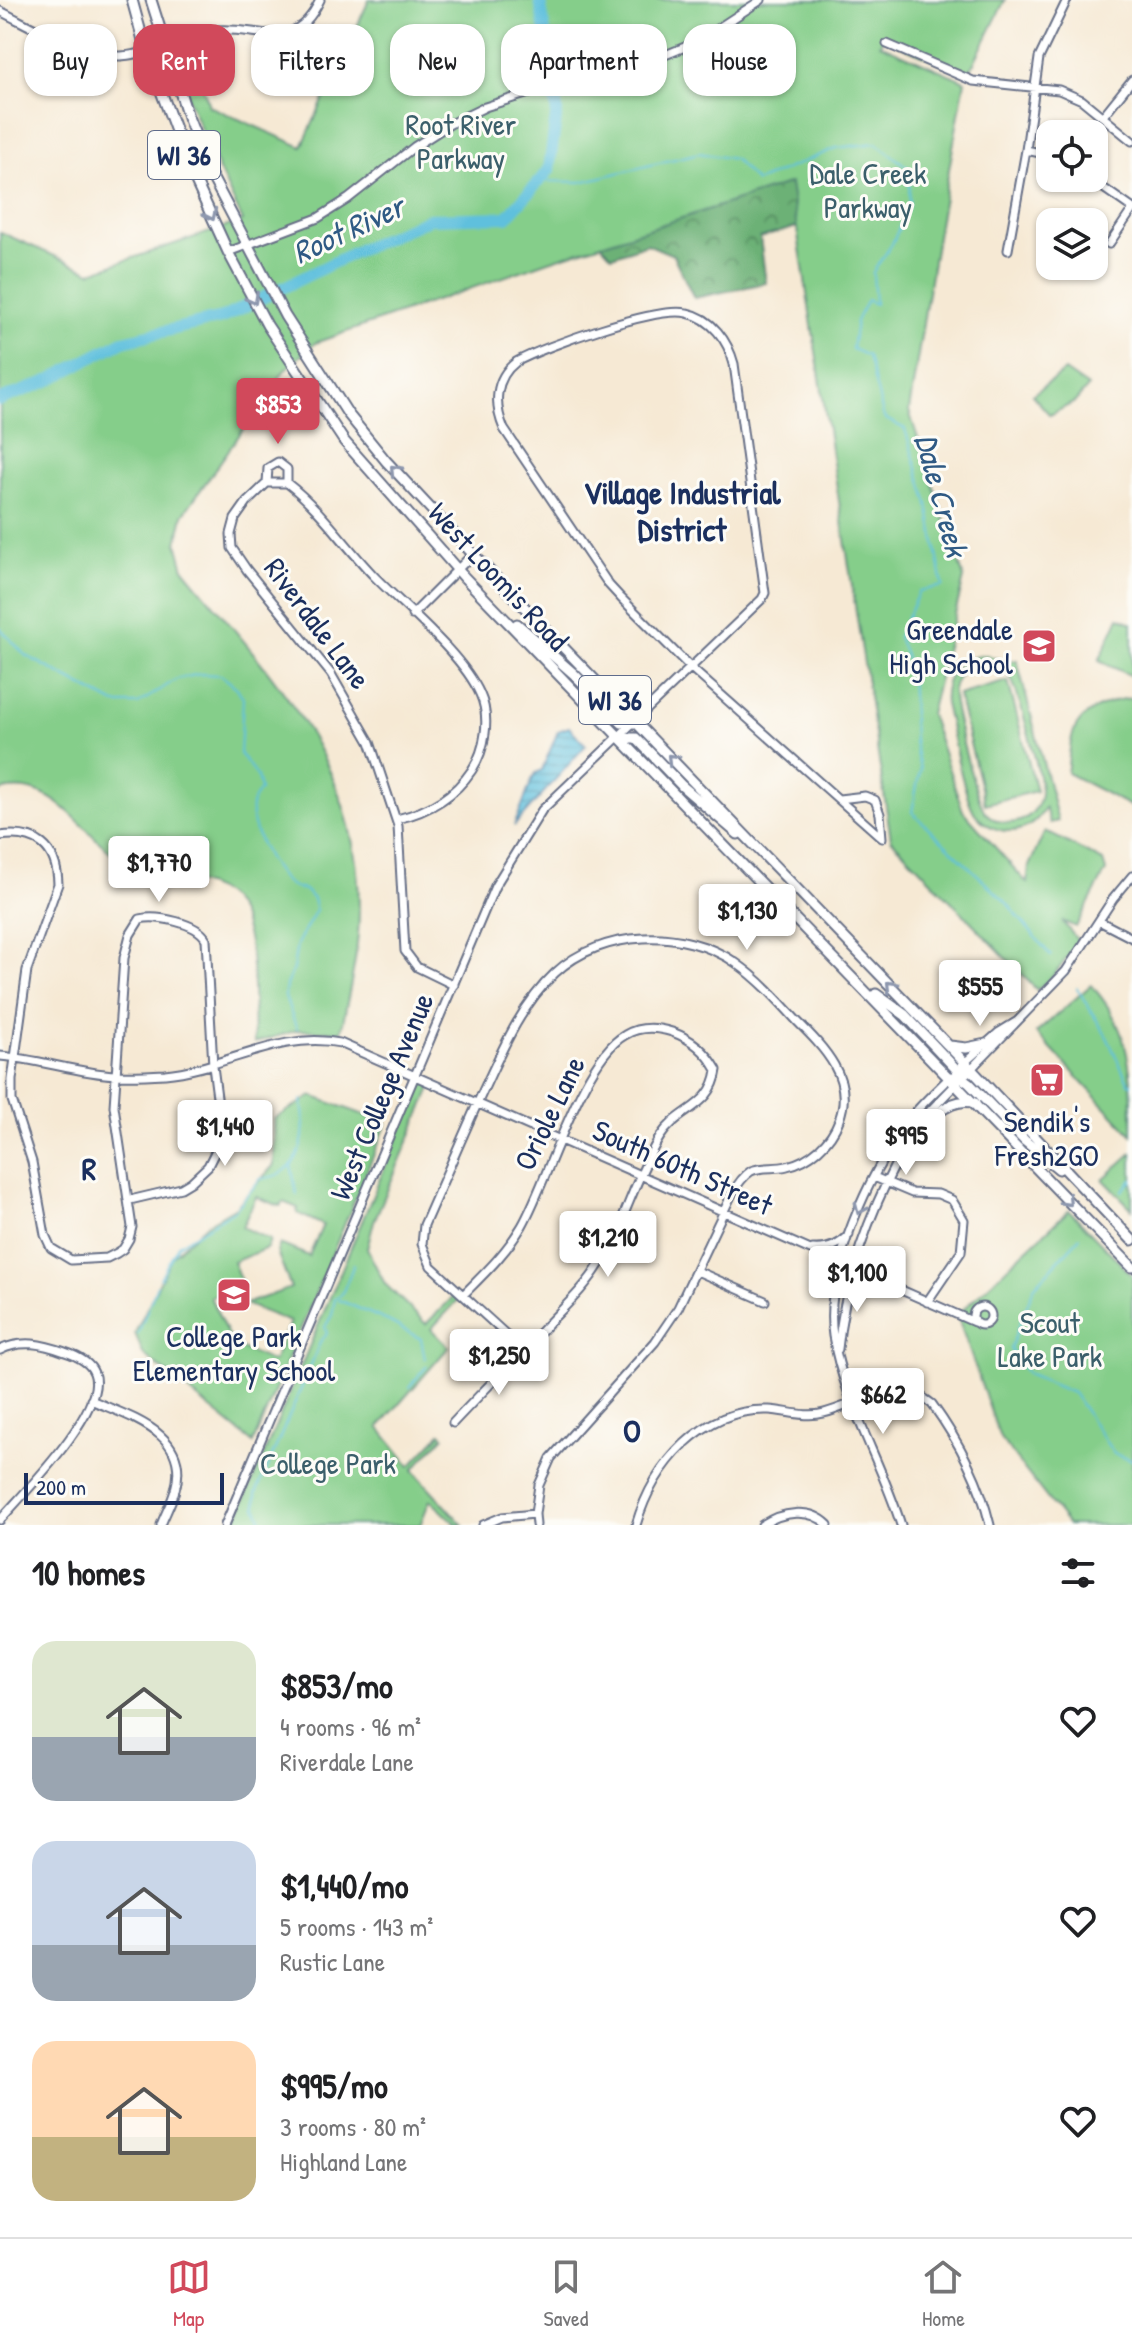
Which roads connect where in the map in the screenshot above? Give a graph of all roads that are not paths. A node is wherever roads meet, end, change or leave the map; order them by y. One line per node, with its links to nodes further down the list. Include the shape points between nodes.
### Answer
1 (132, 0): 7 (main road, West Loomis Road / WI 36)
2 (151, 0): 8 (main road, West Loomis Road / WI 36)
3 (320, 0): 9 (street)
4 (761, 0): 23 (street, via 725,26 631,69 485,107 414,147 318,218)
5 (1067, 0): 13 (street, via 1039,58)
6 (0, 11): 11 (street, via 93,52)
7 (139, 24)
8 (158, 24)
9 (301, 24)
10 (887, 44): 13 (street, via 973,81)
11 (133, 54)
12 (1132, 80): 16 (street)
13 (1034, 86): 16 (street, via 1082,100); 18 (street)
14 (163, 96): 25 (main road, West Loomis Road / WI 36, one-way to 25)
15 (181, 96): 23 (main road, West Loomis Road / WI 36, via 211,175)
16 (1103, 116): 17 (street)
17 (1132, 141)
18 (1026, 150): 19 (street); 24 (street)
19 (1036, 152)
20 (1108, 192): 21 (street)
21 (1132, 209): 22 (street)
22 (1109, 244)
23 (247, 245): 25 (street); 28 (main road, West Loomis Road / WI 36, one-way to 23, via 348,414)
24 (1008, 250)
25 (228, 252): 29 (main road, West Loomis Road / WI 36, one-way to 29, via 271,331 344,441)
26 (267, 483): 27 (street); 27 (street, Riverdale Lane, via 268,468 278,462 287,469); 36 (street, Riverdale Lane, via 235,519 232,548 346,696 370,742)
27 (287, 483): 31 (street)
28 (473, 554): 29 (street); 33 (main road, West Loomis Road / WI 36)
29 (459, 571): 30 (main road, West Loomis Road / WI 36); 31 (street)
30 (492, 605): 33 (main road, via 537,639 622,723); 34 (main road, West Loomis Road / WI 36)
31 (412, 615): 36 (street, via 481,695 485,739 475,766 457,789 441,802)
32 (691, 668): 32 (street, via 762,599 765,586 729,346 705,321 670,312 528,355 510,366 496,405 504,429 609,585); 33 (street, West College Avenue); 35 (street)
33 (637, 723): 34 (street, West College Avenue); 38 (main road, West Loomis Road / WI 36, one-way to 33)
34 (620, 738): 38 (main road, via 636,738 722,822); 42 (street, West College Avenue, via 542,810 495,886); 49 (main road, West Loomis Road / WI 36, via 854,978)
35 (839, 799): 35 (street, via 864,821 882,838 875,800)
36 (397, 819): 42 (street, Riverdale Lane, via 405,951 417,967)
37 (0, 836): 47 (street, via 31,836 53,857 58,870 58,884 27,970)
38 (755, 845): 45 (main road, West Loomis Road / WI 36, one-way to 38)
39 (1132, 876): 40 (street)
40 (1099, 921): 41 (street); 43 (street, via 1066,971)
41 (1132, 938)
42 (454, 985): 51 (street, West College Avenue)
43 (1016, 1022): 44 (street); 49 (street)
44 (986, 1044): 45 (main road); 49 (street)
45 (949, 1046): 49 (main road, West Loomis Road / WI 36)
46 (0, 1056): 47 (street, South 60th Street)
47 (15, 1058): 50 (street, South 60th Street); 59 (street, via 12,1100 51,1248 71,1260 107,1258 123,1249 132,1227)
48 (213, 1066): 50 (street, South 60th Street); 50 (street, via 206,939 194,928 148,917 134,925 125,948); 51 (street, South 60th Street, via 314,1040 354,1048); 59 (street, via 221,1128 214,1156 181,1188)
49 (960, 1073): 53 (main road, West Loomis Road / WI 36); 55 (street); 57 (street, via 910,1118); 62 (main road)
50 (115, 1075): 59 (street, via 114,1106)
51 (416, 1075): 52 (street, South 60th Street); 81 (street, West College Avenue)
52 (478, 1102): 54 (street, South 60th Street); 60 (street, via 517,1021 555,972 574,959 596,948 648,937 707,947 759,981 824,1049 843,1082 844,1103 827,1141 808,1158 788,1166 754,1170 741,1180); 68 (street, via 424,1225 422,1244 431,1266)
53 (976, 1103): 55 (main road, via 963,1101 944,1110); 65 (main road, West Loomis Road / WI 36, one-way to 65)
54 (561, 1139): 56 (street, South 60th Street); 56 (street, Oriole Lane, via 597,1063 613,1044 638,1030 657,1027 677,1034 710,1058 717,1070 715,1082 705,1100 669,1125); 68 (street, Oriole Lane, via 522,1225 500,1258)
55 (900, 1155): 58 (street)
56 (642, 1174): 60 (street, South 60th Street); 73 (street, Oriole Lane, via 598,1267)
57 (874, 1177): 58 (street); 61 (street, one-way to 61)
58 (885, 1182): 66 (street); 70 (street, via 952,1200 964,1220 961,1252)
59 (130, 1200)
60 (725, 1212): 63 (street, South 60th Street); 67 (street)
61 (850, 1234): 63 (street, via 831,1247); 64 (street)
62 (1132, 1240)
63 (806, 1248): 64 (street, South 60th Street)
64 (840, 1263): 66 (street, South 60th Street); 74 (street, via 832,1317)
65 (1132, 1267)
66 (853, 1269): 70 (street, South 60th Street); 74 (street)
67 (697, 1271): 69 (street); 78 (street, via 655,1342 551,1458 539,1485)
68 (463, 1295): 73 (street)
69 (765, 1301)
70 (927, 1302): 71 (street, South 60th Street)
71 (974, 1322)
72 (0, 1350): 75 (street, via 34,1343 84,1360 95,1377)
73 (523, 1350): 77 (street, Oriole Lane)
74 (838, 1354): 76 (street)
75 (91, 1400): 79 (street, via 76,1431); 80 (street, via 151,1427 170,1445 176,1489)
76 (853, 1404): 84 (street, via 820,1415 745,1411 714,1422 692,1435 668,1461); 87 (street); 88 (street, via 891,1389 923,1396 970,1468)
77 (453, 1423)
78 (535, 1514): 82 (street); 83 (street)
79 (0, 1520)
80 (161, 1525)
81 (225, 1525)
82 (483, 1525)
83 (536, 1525)
84 (636, 1525)
85 (762, 1525): 86 (street, via 792,1513)
86 (828, 1525)
87 (901, 1525)
88 (990, 1525)

